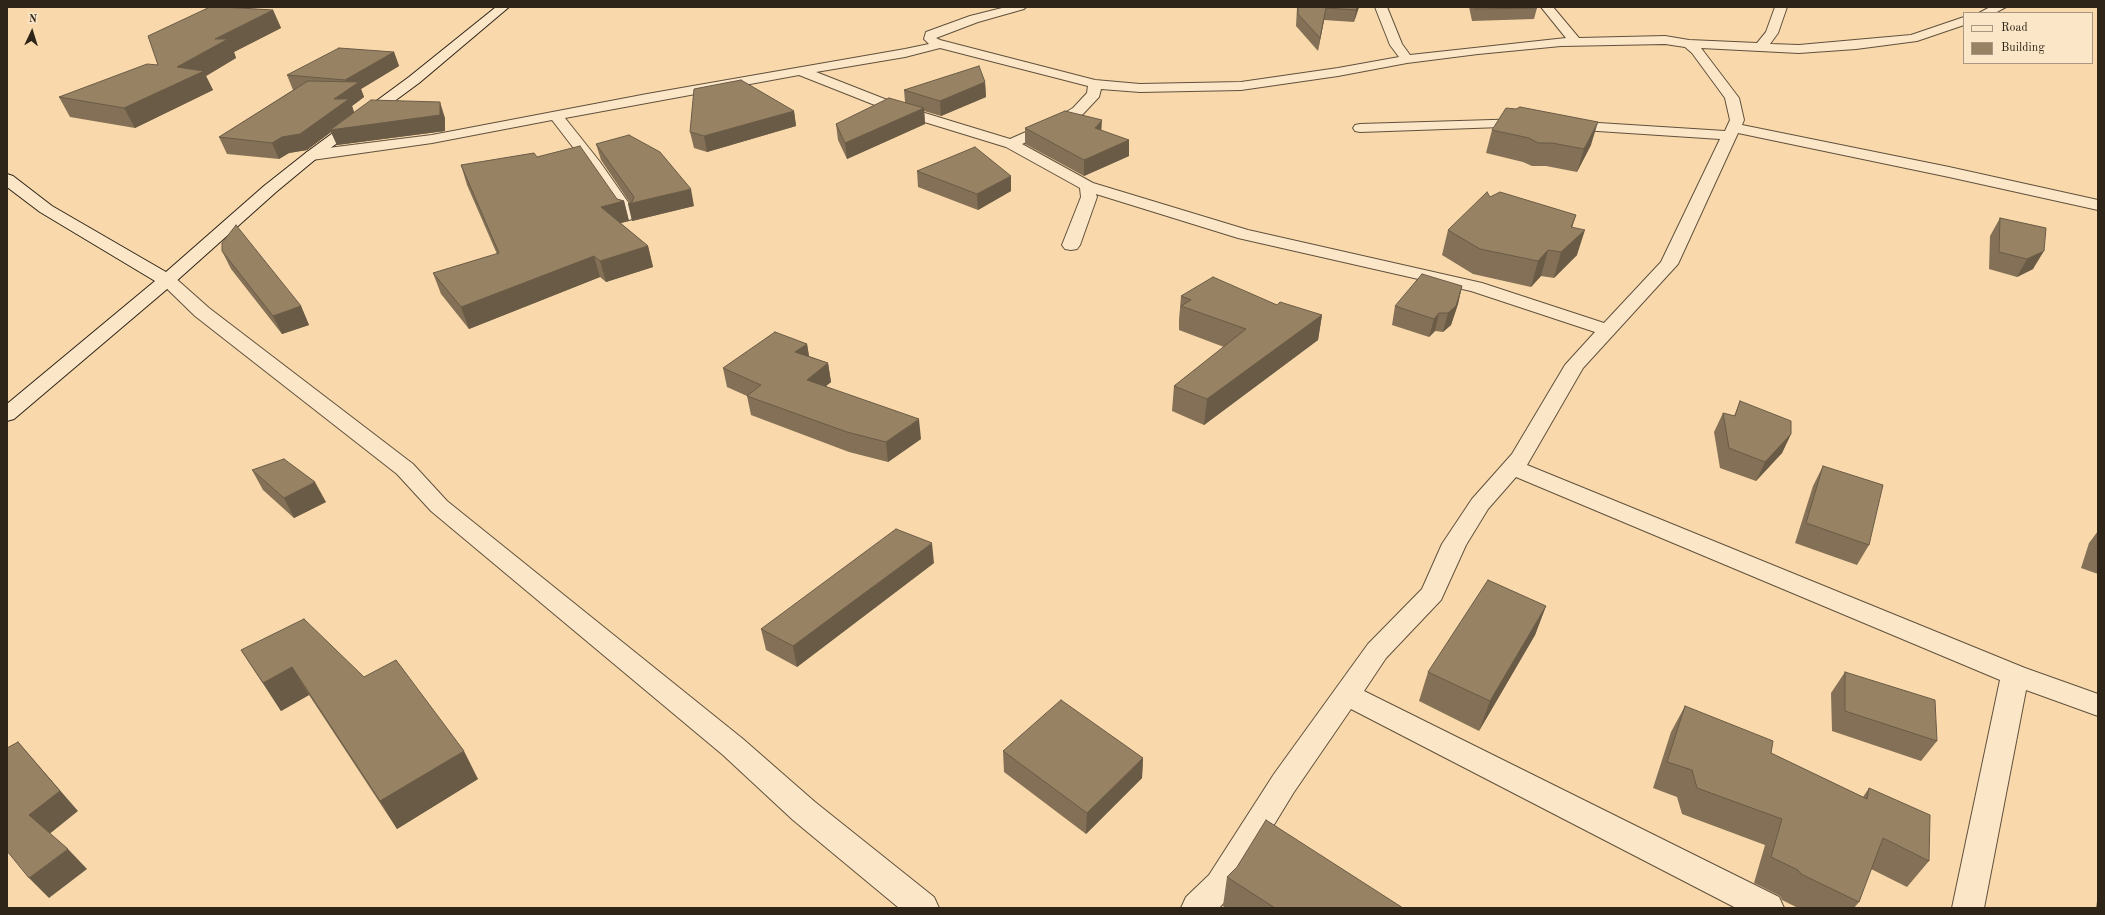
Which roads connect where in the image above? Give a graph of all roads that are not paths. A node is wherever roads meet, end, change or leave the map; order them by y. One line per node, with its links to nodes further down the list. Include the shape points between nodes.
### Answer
1 (503, 7): 22 (street, via 414,80)
2 (1020, 7): 10 (street, via 974,19 930,35 930,39)
3 (1381, 7): 13 (street, via 1396,45)
4 (1547, 7): 9 (street)
5 (1781, 7): 12 (street, via 1772,33)
6 (2000, 7): 7 (street)
7 (1988, 12)
8 (1963, 21): 12 (street, via 1913,38 1799,49)
9 (1575, 41): 11 (street, via 1665,40); 13 (street)
10 (936, 43): 14 (street, via 935,46 905,53); 15 (street)
11 (1689, 44): 12 (street); 20 (street, via 1717,75 1732,98 1737,120)
12 (1760, 48)
13 (1407, 59): 15 (street, via 1241,86 1140,88)
14 (800, 72): 16 (street); 21 (street, via 900,110)
15 (1094, 84): 21 (street, via 1094,94 1078,111 1058,123)
16 (556, 116): 22 (street, via 382,147); 26 (street)
17 (1536, 124): 19 (street)
18 (1551, 124): 20 (street)
19 (1360, 128)
20 (1731, 132): 25 (street, via 1941,170); 29 (street, via 1669,264)
21 (1010, 144): 24 (street)
22 (312, 155): 28 (street)
23 (7, 179): 28 (street, via 46,209)
24 (1087, 186): 27 (street, via 1089,197); 29 (street, via 1244,234 1476,287)
25 (2098, 205)
26 (629, 215)
27 (1071, 245)
28 (167, 280): 30 (street); 35 (street, via 202,312 405,469 439,506 733,747 804,811)
29 (1607, 330): 31 (street, via 1575,365 1521,458)
30 (7, 415)
31 (1512, 467): 32 (street); 33 (street, via 1480,504 1454,544 1432,594 1377,651)
32 (2016, 675): 34 (street); 38 (street)
33 (1346, 694): 36 (street, via 1284,783 1220,885); 37 (street)
34 (2098, 706)
35 (923, 908)
36 (1197, 908)
37 (1768, 908)
38 (1968, 908)

